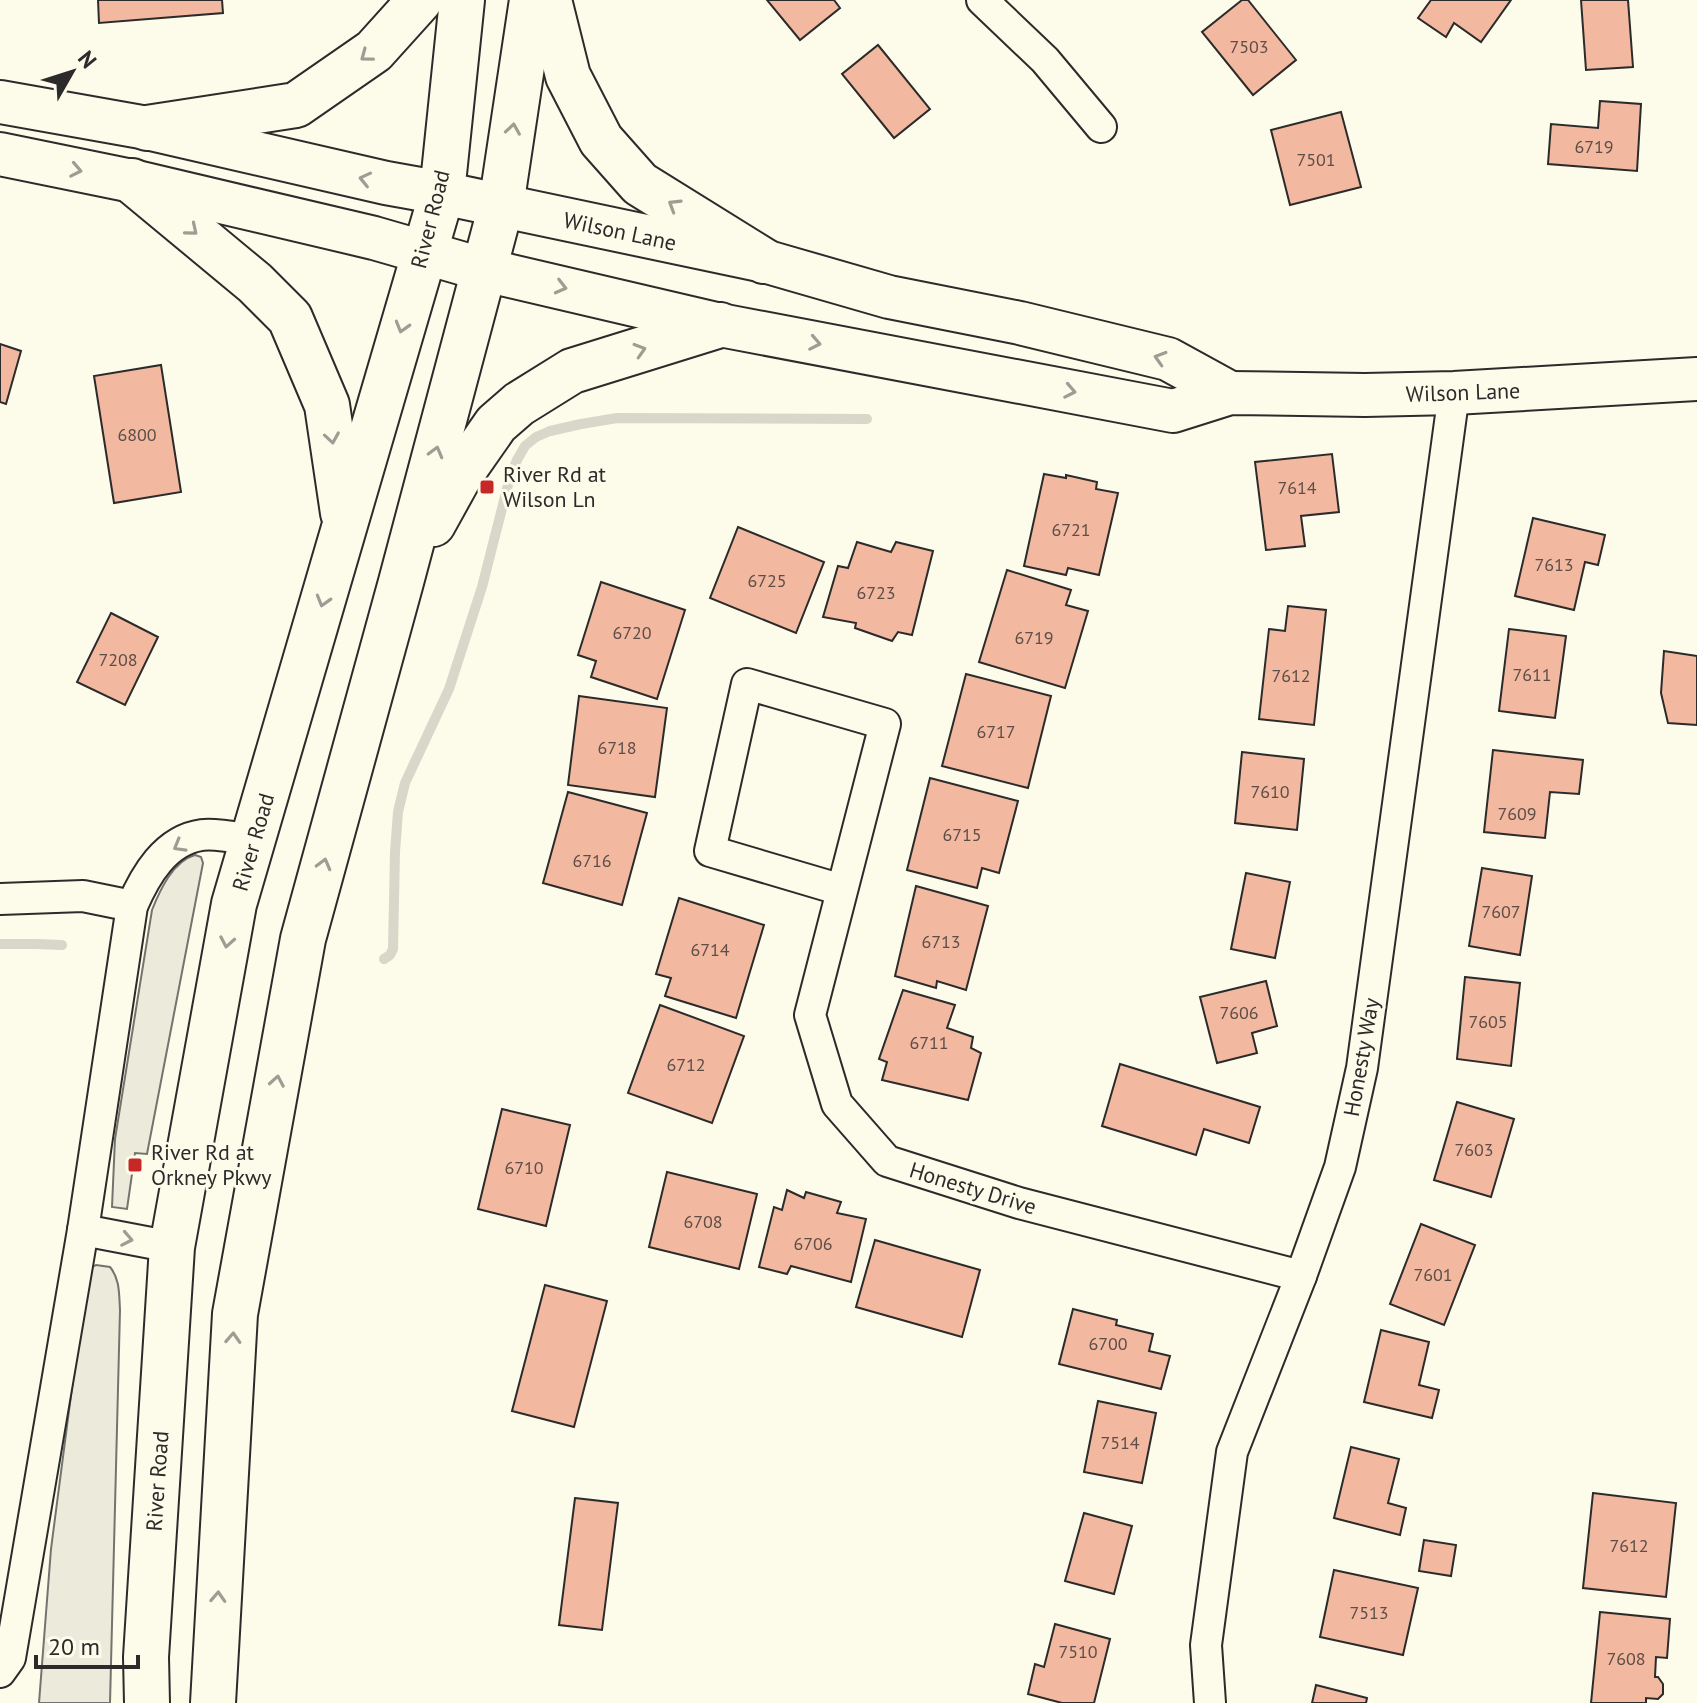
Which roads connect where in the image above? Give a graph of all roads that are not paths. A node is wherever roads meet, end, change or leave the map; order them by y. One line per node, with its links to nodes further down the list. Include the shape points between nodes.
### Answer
1 (420, 0): 8 (main road, one-way to 8, via 374,51 296,105)
2 (462, 0): 11 (main road, River Road)
3 (532, 0): 12 (main road, one-way to 3)
4 (549, 0): 14 (main road, one-way to 4, via 640,184 601,140 568,76)
5 (982, 0): 7 (street, via 1045,60)
6 (0, 102): 8 (main road, Wilson Lane)
7 (1101, 127)
8 (147, 128): 11 (main road, Wilson Lane, one-way to 8)
9 (0, 154): 10 (main road, Wilson Lane, one-way to 10)
10 (132, 181): 13 (main road, Wilson Lane); 20 (main road, one-way to 20, via 290,318 327,405)
11 (442, 193): 12 (main road, Wilson Lane); 13 (main road, River Road)
12 (501, 206): 14 (main road, Wilson Lane); 15 (main road)
13 (423, 252): 15 (main road, Wilson Lane); 20 (main road, River Road, one-way to 20)
14 (764, 261): 18 (main road, Wilson Lane, one-way to 14, via 1168,359 889,297)
15 (485, 270): 16 (main road, Wilson Lane, one-way to 16); 21 (main road, one-way to 15)
16 (720, 325): 18 (main road, Wilson Lane, one-way to 18, via 1173,411); 21 (main road, one-way to 16, via 459,477 496,424 519,404 572,371)
17 (1697, 379): 19 (main road, Wilson Lane)
18 (1230, 393): 19 (main road, Wilson Lane)
19 (1454, 393): 28 (street, Honesty Way, via 1362,1068 1340,1167)
20 (346, 526): 22 (main road, River Road, one-way to 22)
21 (401, 582): 31 (main road, one-way to 21, via 235,1314 303,939)
22 (253, 840): 25 (street, one-way to 25, via 202,835 181,843 159,859); 27 (main road, River Road, one-way to 27, via 234,904)
23 (842, 890): 23 (street, Honesty Drive, via 885,724 747,684 710,851); 28 (street, Honesty Drive, via 810,1015 837,1104 887,1161 1019,1203)
24 (0, 899): 25 (street, via 83,896)
25 (132, 906): 26 (street)
26 (83, 1230): 27 (street, one-way to 27); 29 (street, via 10,1658)
27 (172, 1247): 30 (main road, River Road)
28 (1301, 1276): 32 (street, Honesty Way, via 1232,1452 1206,1645)
29 (0, 1672)
30 (147, 1703)
31 (213, 1703)
32 (1210, 1703)

